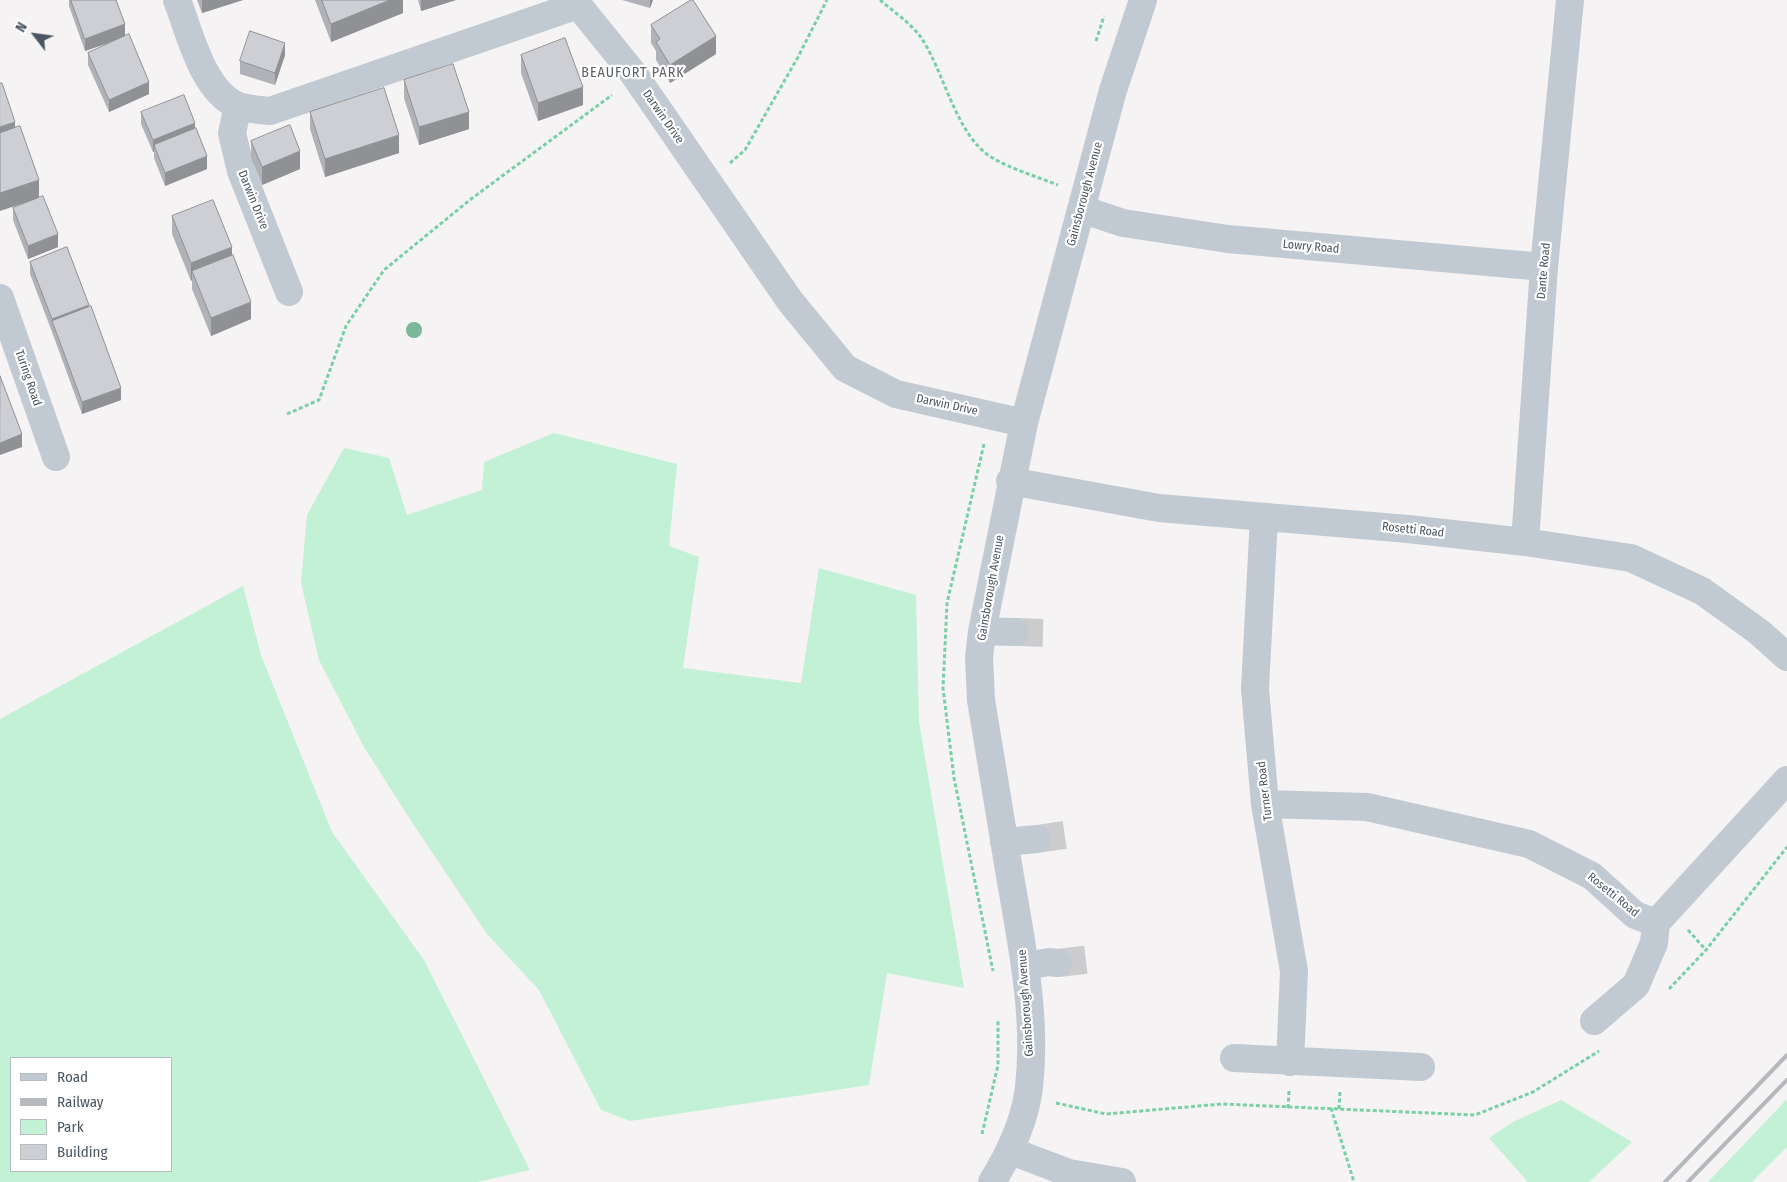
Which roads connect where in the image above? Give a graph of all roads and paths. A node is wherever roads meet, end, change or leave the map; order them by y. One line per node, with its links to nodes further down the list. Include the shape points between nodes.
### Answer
1 (177, 0): 8 (street, Darwin Drive, via 208,79 223,98)
2 (827, 0): 9 (path, via 808,40 745,150)
3 (880, 0): 10 (path, via 919,35 957,113 990,156)
4 (1143, 0): 11 (street, Gainsborough Avenue, via 1113,90)
5 (1570, 0): 12 (street, Dante Road)
6 (579, 3): 7 (street, Darwin Drive); 8 (street, Darwin Drive, via 270,111)
7 (634, 77): 9 (street, Darwin Drive); 15 (path, via 384,270 346,326 319,400)
8 (238, 106): 13 (street, Darwin Drive, via 232,134 240,171)
9 (708, 180): 16 (street, Darwin Drive, via 790,301 844,368 896,394)
10 (1059, 185)
11 (1081, 209): 12 (street, Lowry Road, via 1123,223 1228,239); 16 (street, Gainsborough Avenue)
12 (1544, 267): 20 (street, Dante Road)
13 (289, 292)
14 (0, 298): 17 (street, Turing Road)
15 (287, 414)
16 (1024, 423): 18 (street, Gainsborough Avenue)
17 (56, 457)
18 (1010, 481): 19 (street, Rosetti Road, via 1159,508); 21 (street, Gainsborough Avenue)
19 (1264, 517): 20 (street, Rosetti Road); 25 (street, Turner Road, via 1255,689)
20 (1525, 542): 23 (street, Rosetti Road, via 1631,558 1702,591 1759,632)
21 (982, 631): 22 (street); 27 (street, Gainsborough Avenue, via 979,658 981,700)
22 (1015, 632)
23 (1787, 657)
24 (1787, 780): 29 (street)
25 (1265, 804): 29 (street, Rosetti Road, via 1367,807 1529,844 1592,876 1635,914); 35 (street, Turner Road, via 1294,971)
26 (1036, 839): 27 (street)
27 (1004, 842): 32 (street, Gainsborough Avenue)
28 (1787, 847): 30 (path)
29 (1656, 923): 33 (street, via 1654,943 1636,985)
30 (1706, 950)
31 (1058, 963): 32 (street)
32 (1026, 966): 38 (street, Gainsborough Avenue, via 1031,1050 1029,1090)
33 (1594, 1021)
34 (1234, 1058): 35 (street)
35 (1290, 1062): 36 (street)
36 (1421, 1067)
37 (1331, 1108): 41 (path)
38 (1011, 1151): 39 (street, Gainsborough Avenue); 40 (street, via 1069,1173)
39 (992, 1182)
40 (1122, 1182)
41 (1354, 1182)

